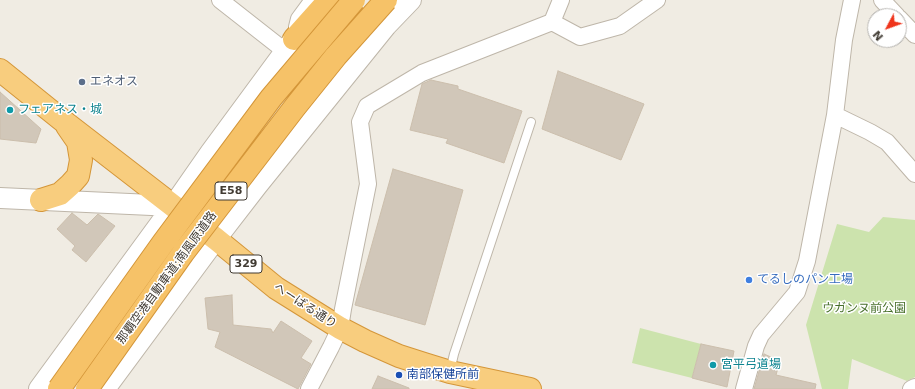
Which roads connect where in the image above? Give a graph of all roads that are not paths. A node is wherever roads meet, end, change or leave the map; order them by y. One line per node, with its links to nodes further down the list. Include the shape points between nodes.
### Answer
1 (220, 0): 15 (street)
2 (313, 0): 15 (street, via 299,18)
3 (329, 0): 15 (highway)
4 (354, 0): 29 (highway, 那覇空港自動車道;南風原道路 / E58, bridge, via 272,98 163,243)
5 (386, 0): 30 (highway, 那覇空港自動車道;南風原道路 / E58, bridge, via 290,113 183,253)
6 (411, 0): 24 (street, via 386,26)
7 (561, 0): 12 (street)
8 (657, 0): 12 (street, via 620,26 580,37)
9 (852, 0): 17 (street, via 844,40)
10 (882, 0): 11 (street)
11 (890, 8)
12 (552, 22): 25 (street, via 422,73 367,106 360,122 368,184)
13 (907, 26): 14 (street)
14 (915, 35)
15 (290, 45): 23 (street)
16 (0, 70): 18 (highway, へーばる通り / 329)
17 (835, 115): 20 (street, via 887,142); 34 (street, via 807,261 797,292 761,335)
18 (62, 120): 22 (highway, via 78,142 81,160 78,176 60,194); 23 (highway, へーばる通り / 329)
19 (531, 122): 26 (lane)
20 (915, 174)
21 (0, 198): 22 (street)
22 (41, 200): 23 (street)
23 (173, 206): 24 (highway, へーばる通り / 329); 28 (street)
24 (216, 239): 25 (highway, へーばる通り / 329, via 276,288); 31 (street)
25 (340, 328): 26 (highway, へーばる通り / 329, via 398,356); 32 (street)
26 (450, 372): 33 (highway, へーばる通り / 329)
27 (915, 386): 35 (street)
28 (39, 389)
29 (60, 389)
30 (87, 389)
31 (105, 389)
32 (308, 389)
33 (530, 389)
34 (744, 389)
35 (911, 389)

